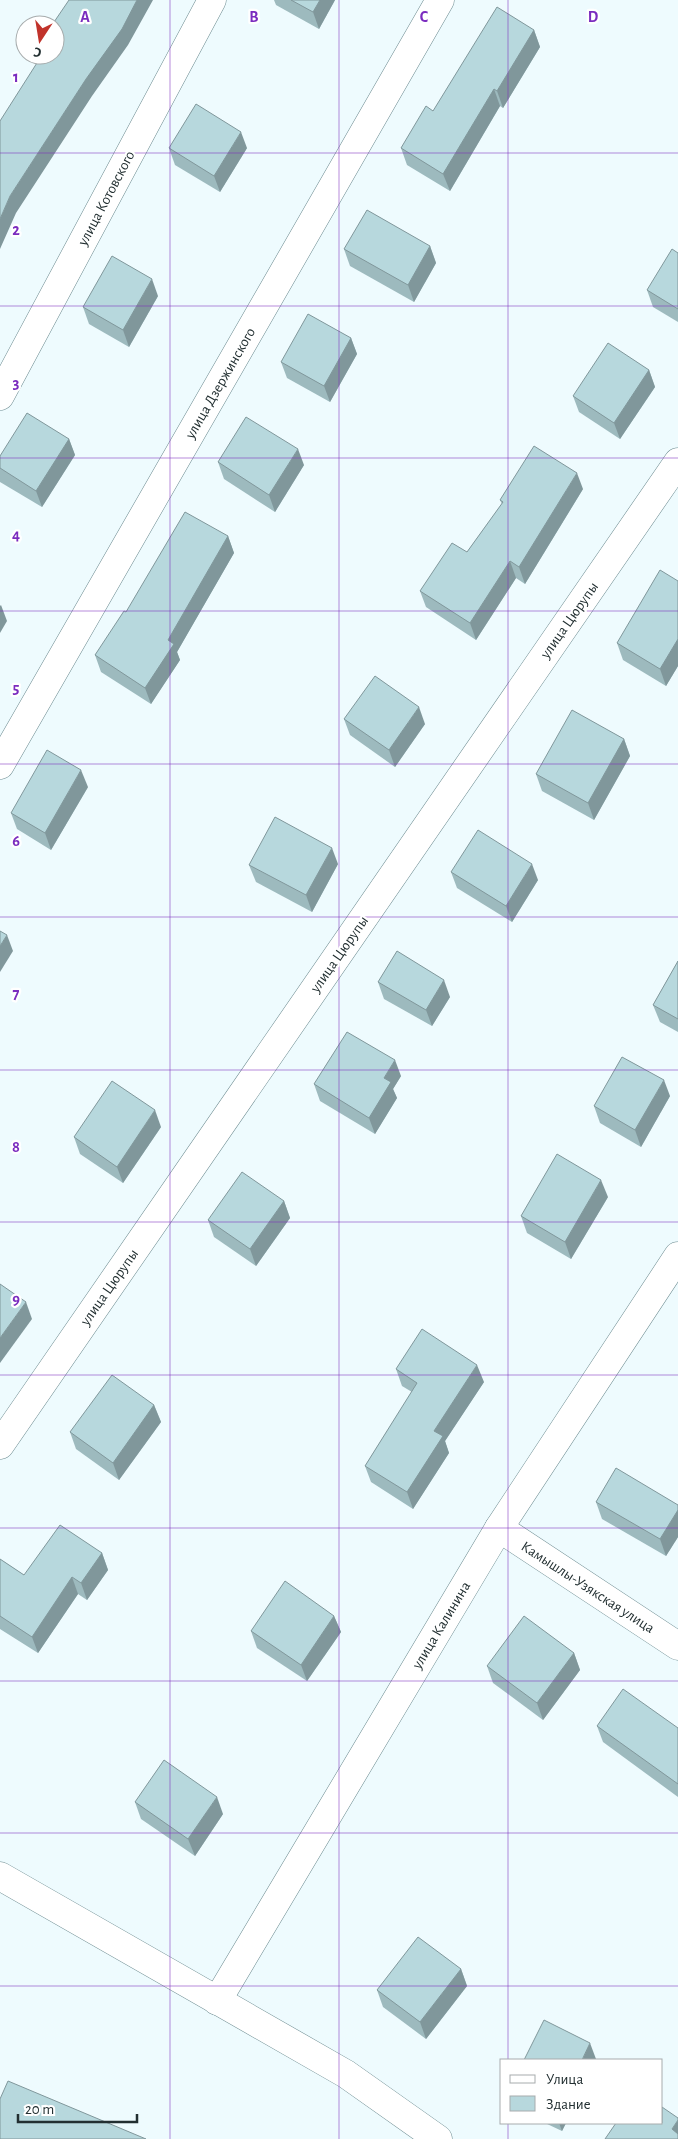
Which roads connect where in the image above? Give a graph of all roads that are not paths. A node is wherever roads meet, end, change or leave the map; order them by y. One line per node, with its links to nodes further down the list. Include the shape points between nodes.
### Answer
1 (212, 0): 3 (street, улица Котовского)
2 (440, 0): 5 (street, улица Дзержинского)
3 (0, 396)
4 (678, 462): 7 (street, улица Цюрупы)
5 (0, 765)
6 (678, 1256): 8 (street, улица Калинина)
7 (0, 1445)
8 (499, 1528): 9 (street, Камышлы-Узякская улица); 11 (street, улица Калинина)
9 (678, 1646)
10 (0, 1876): 11 (street)
11 (217, 2001): 12 (street, via 346,2074)
12 (438, 2139)

